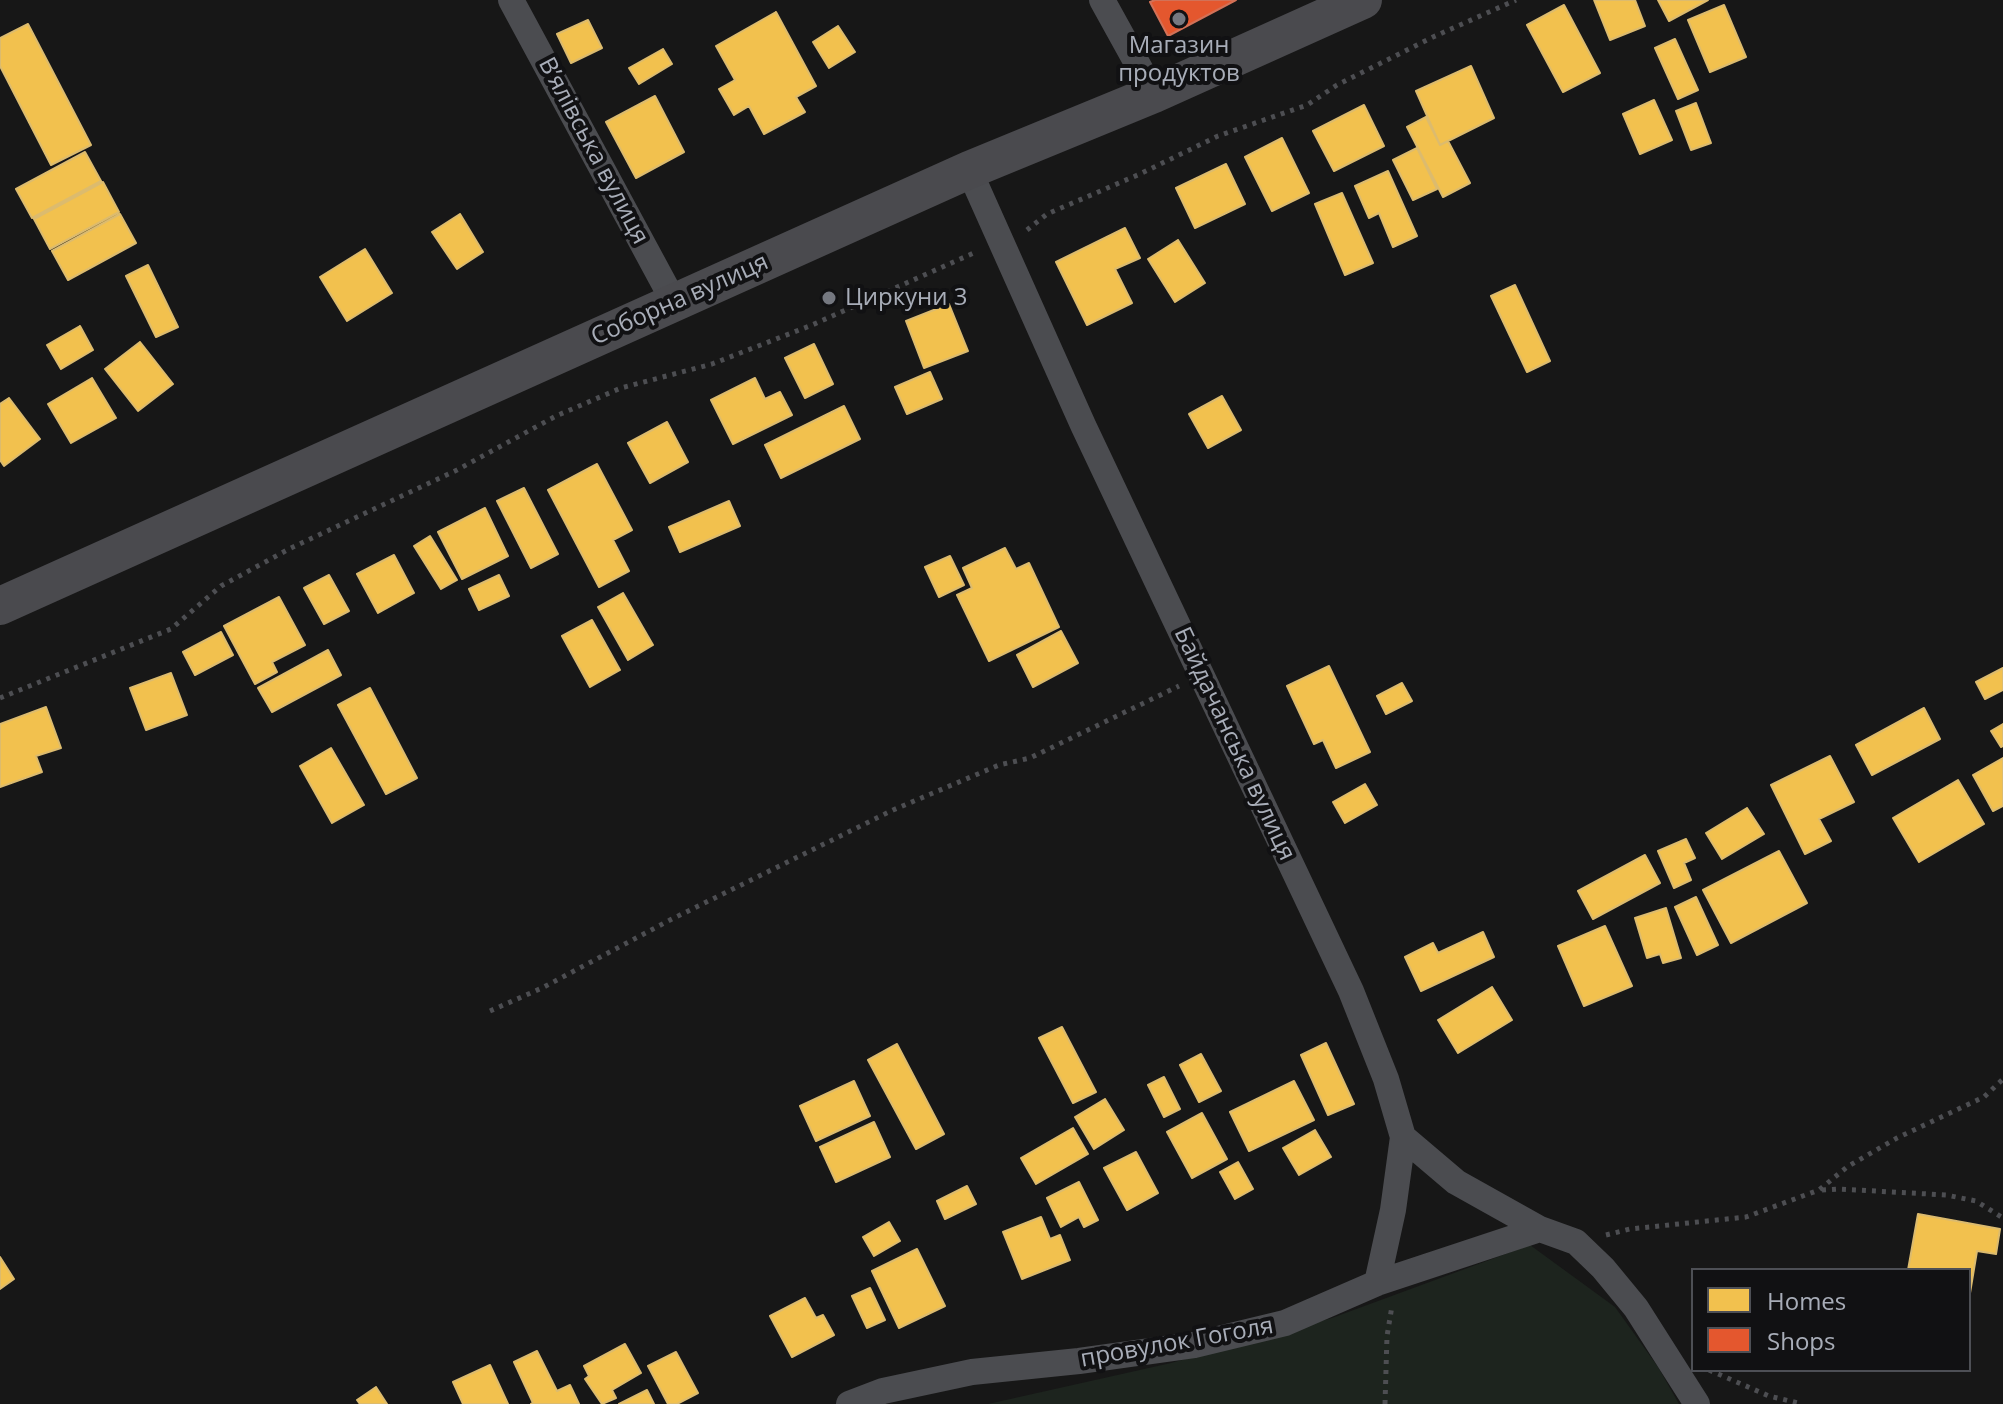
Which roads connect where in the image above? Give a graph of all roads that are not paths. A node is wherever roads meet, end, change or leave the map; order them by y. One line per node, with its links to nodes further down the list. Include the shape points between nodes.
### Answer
1 (511, 0): 6 (street, В’ялівська вулиця)
2 (1102, 0): 4 (street)
3 (1363, 0): 4 (street, Соборна вулиця)
4 (1154, 94): 5 (street, Соборна вулиця)
5 (969, 170): 6 (street, Соборна вулиця); 8 (street, Байдачанська вулиця, via 1083,425 1351,991)
6 (674, 302): 7 (street, Соборна вулиця)
7 (0, 606)
8 (1403, 1137): 9 (street, via 1456,1182); 10 (street)
9 (1540, 1229): 10 (street, провулок Гоголя); 12 (street, via 1576,1242 1603,1268 1636,1308)
10 (1388, 1279): 11 (street, провулок Гоголя, via 1285,1323 1194,1345 972,1372 883,1391)
11 (849, 1404)
12 (1697, 1404)

